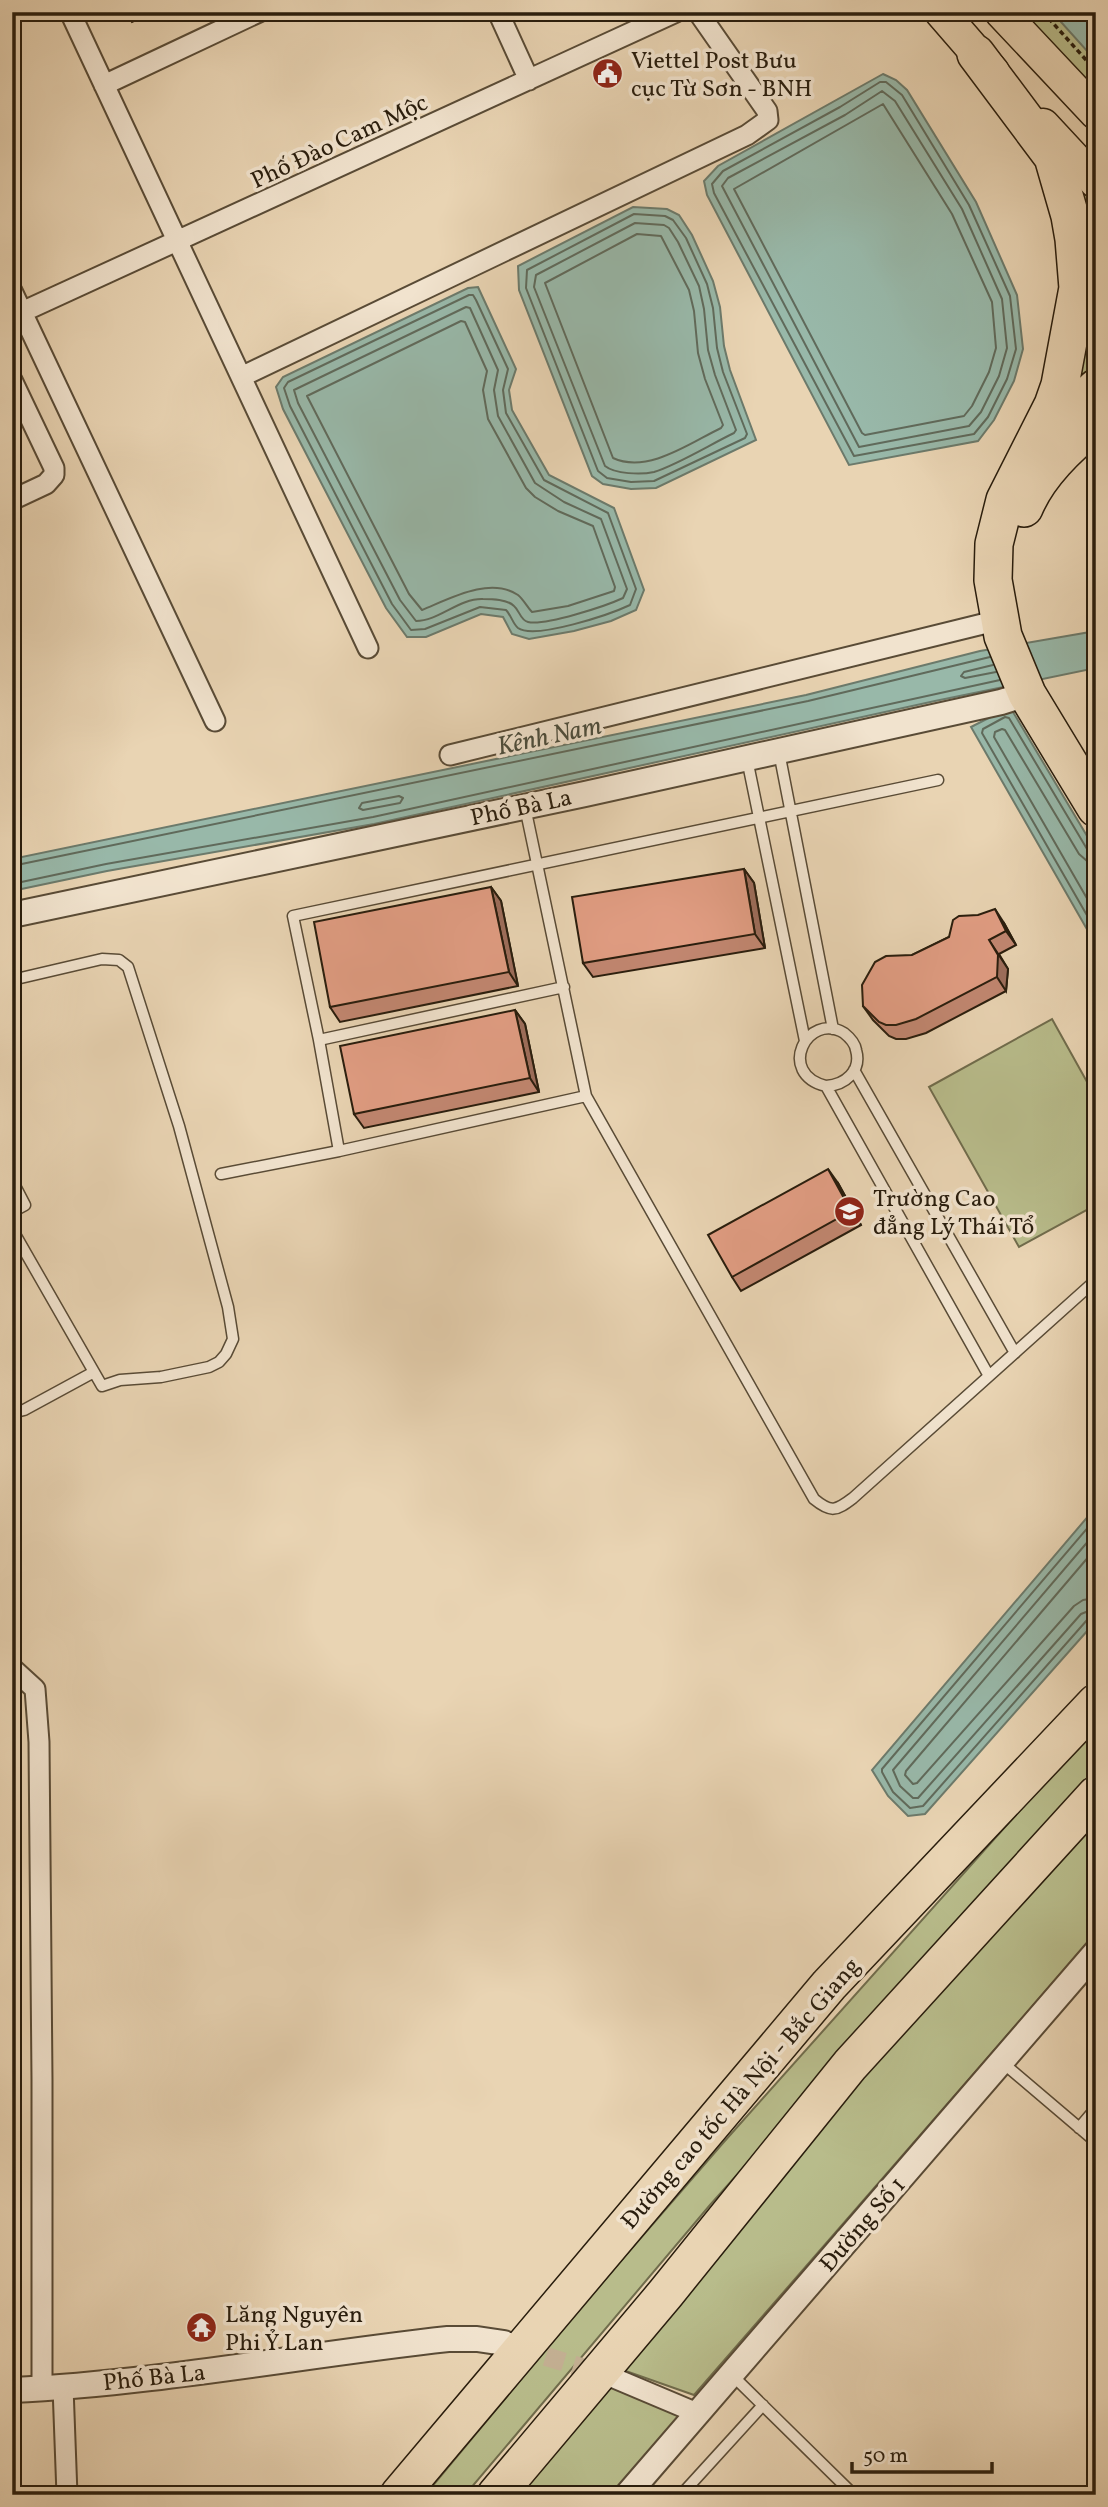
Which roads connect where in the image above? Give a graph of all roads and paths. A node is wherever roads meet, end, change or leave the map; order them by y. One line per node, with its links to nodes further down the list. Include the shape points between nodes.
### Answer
1 (70, 12): 12 (street)
2 (258, 12): 12 (street)
3 (498, 12): 11 (street)
4 (676, 12): 11 (street, Phố Đào Cam Mộc)
5 (698, 12): 18 (street, via 767,110 768,120 747,135)
6 (941, 12): 9 (main road)
7 (1001, 12): 13 (main road)
8 (1043, 12): 10 (path)
9 (976, 54): 14 (main road); 22 (highway, via 1053,157 1074,239 1078,288 1072,329 1060,385)
10 (1096, 71)
11 (529, 80): 15 (street, Phố Đào Cam Mộc)
12 (104, 85): 15 (street)
13 (1096, 113)
14 (1096, 182)
15 (178, 242): 17 (street, Phố Đào Cam Mộc); 18 (street)
16 (12, 291): 17 (street)
17 (22, 312): 27 (street)
18 (241, 377): 25 (street)
19 (12, 380): 23 (street, via 54,468 46,484)
20 (1096, 388): 22 (highway)
21 (1096, 423): 24 (highway, via 1058,458 1025,505 1013,551)
22 (1030, 453): 24 (highway, via 1005,500 992,560 993,580)
23 (12, 500)
24 (1009, 622): 26 (highway, via 1009,653); 29 (street)
25 (368, 648)
26 (1040, 697): 28 (street, Phố Bà La); 31 (highway); 34 (highway)
27 (215, 721)
28 (779, 752): 30 (street, Phố Bà La); 35 (lane)
29 (450, 755)
30 (747, 758): 33 (street, Phố Bà La); 36 (lane)
31 (1096, 771)
32 (938, 780): 35 (lane)
33 (525, 806): 37 (lane); 38 (street, Phố Bà La)
34 (1096, 808)
35 (790, 811): 36 (lane); 41 (lane)
36 (760, 817): 37 (lane); 43 (lane)
37 (538, 863): 40 (lane); 42 (lane, via 293,916)
38 (12, 915)
39 (12, 980): 54 (lane, via 102,959 119,960 128,967 179,1126 233,1331 219,1362 198,1371 102,1386)
40 (564, 987): 42 (lane); 46 (lane)
41 (833, 1029): 43 (lane, via 817,1031); 44 (lane, via 853,1042)
42 (319, 1040): 47 (lane)
43 (805, 1041): 45 (lane, via 800,1054 803,1072)
44 (854, 1070): 45 (lane, via 844,1082); 53 (lane)
45 (826, 1086): 55 (lane)
46 (586, 1096): 47 (lane); 55 (lane, via 806,1487 824,1507 840,1508 853,1498)
47 (339, 1151): 48 (lane)
48 (221, 1174)
49 (12, 1180): 50 (lane, via 25,1205)
50 (12, 1212)
51 (12, 1229): 54 (lane)
52 (1096, 1280): 53 (lane)
53 (1014, 1353): 55 (lane)
54 (94, 1372): 56 (lane)
55 (989, 1376)
56 (12, 1413)
57 (12, 1668): 72 (street, via 35,1689 39,1742)
58 (1096, 1689): 62 (highway)
59 (1096, 1703): 62 (highway, Đường cao tốc Hà Nội - Bắc Giang)
60 (1096, 1795): 64 (highway)
61 (1096, 1814): 64 (highway)
62 (963, 1844): 77 (highway, Đường cao tốc Hà Nội - Bắc Giang, via 829,1985)
63 (1096, 1952): 65 (street, Đường Số 1)
64 (883, 2029): 78 (highway)
65 (1003, 2062): 67 (lane); 70 (street, Đường Số 1)
66 (1096, 2108): 67 (lane)
67 (1079, 2128): 68 (lane)
68 (1096, 2142)
69 (504, 2343): 72 (street, Phố Bà La, via 448,2339)
70 (730, 2374): 74 (lane); 75 (street, Đường Số 1)
71 (614, 2378): 75 (street)
72 (53, 2387): 73 (street, Phố Bà La); 76 (street)
73 (12, 2389)
74 (763, 2404): 80 (lane); 81 (lane)
75 (697, 2413): 79 (street, Đường Số 1)
76 (67, 2495)
77 (399, 2495)
78 (496, 2495)
79 (627, 2495)
80 (681, 2495)
81 (854, 2495)

